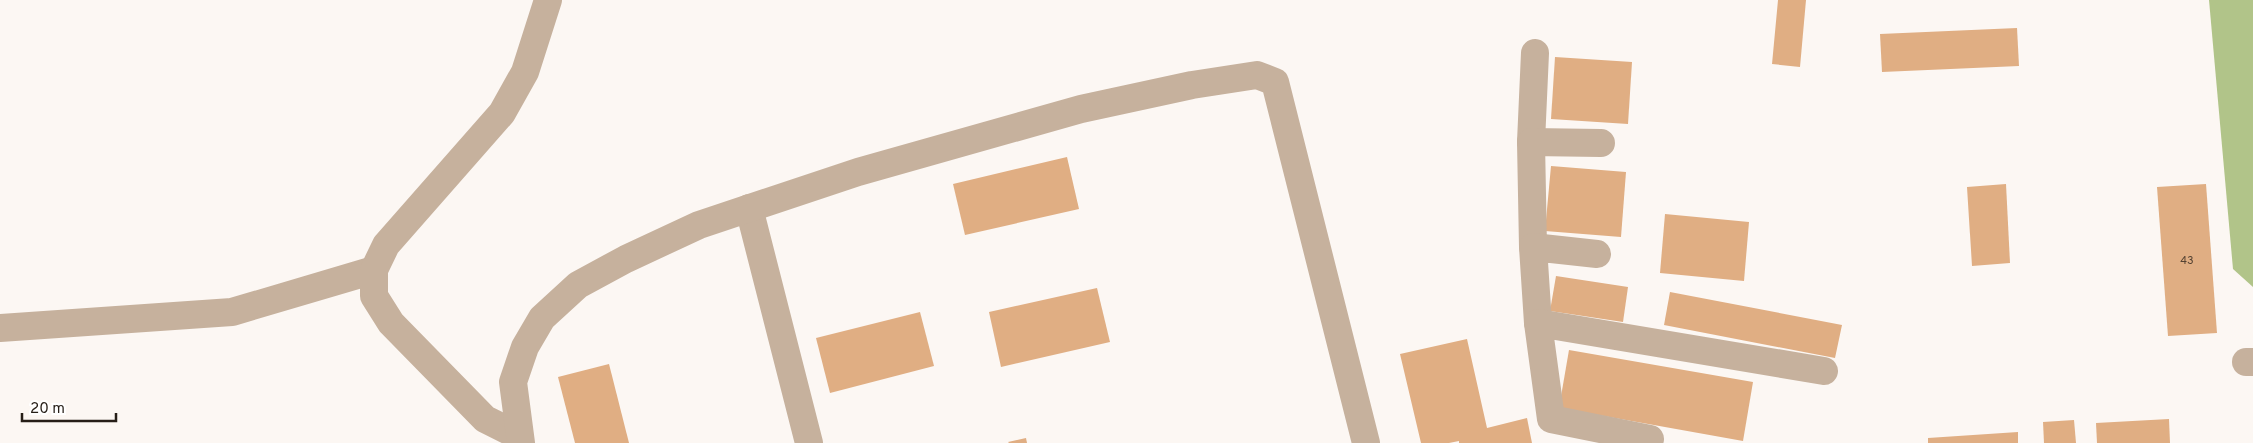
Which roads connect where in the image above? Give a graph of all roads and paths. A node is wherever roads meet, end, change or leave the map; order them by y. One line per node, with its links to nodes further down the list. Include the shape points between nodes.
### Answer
1 (548, 0): 8 (lane, via 524,72 502,112 386,245)
2 (1535, 53): 3 (lane)
3 (1531, 142): 4 (lane); 6 (lane)
4 (1601, 143)
5 (749, 208): 12 (lane, via 699,225 626,259 578,285 542,318 525,347 513,382); 14 (lane); 15 (lane, via 858,172 1082,109 1257,74 1275,82)
6 (1533, 247): 7 (lane); 9 (lane)
7 (1597, 254)
8 (374, 270): 10 (lane, via 232,312); 12 (lane, via 374,296 391,323 485,419)
9 (1538, 324): 11 (lane); 13 (lane, via 1550,419)
10 (0, 328)
11 (1824, 371)
12 (520, 439)
13 (1657, 442)
14 (809, 443)
15 (1366, 443)

